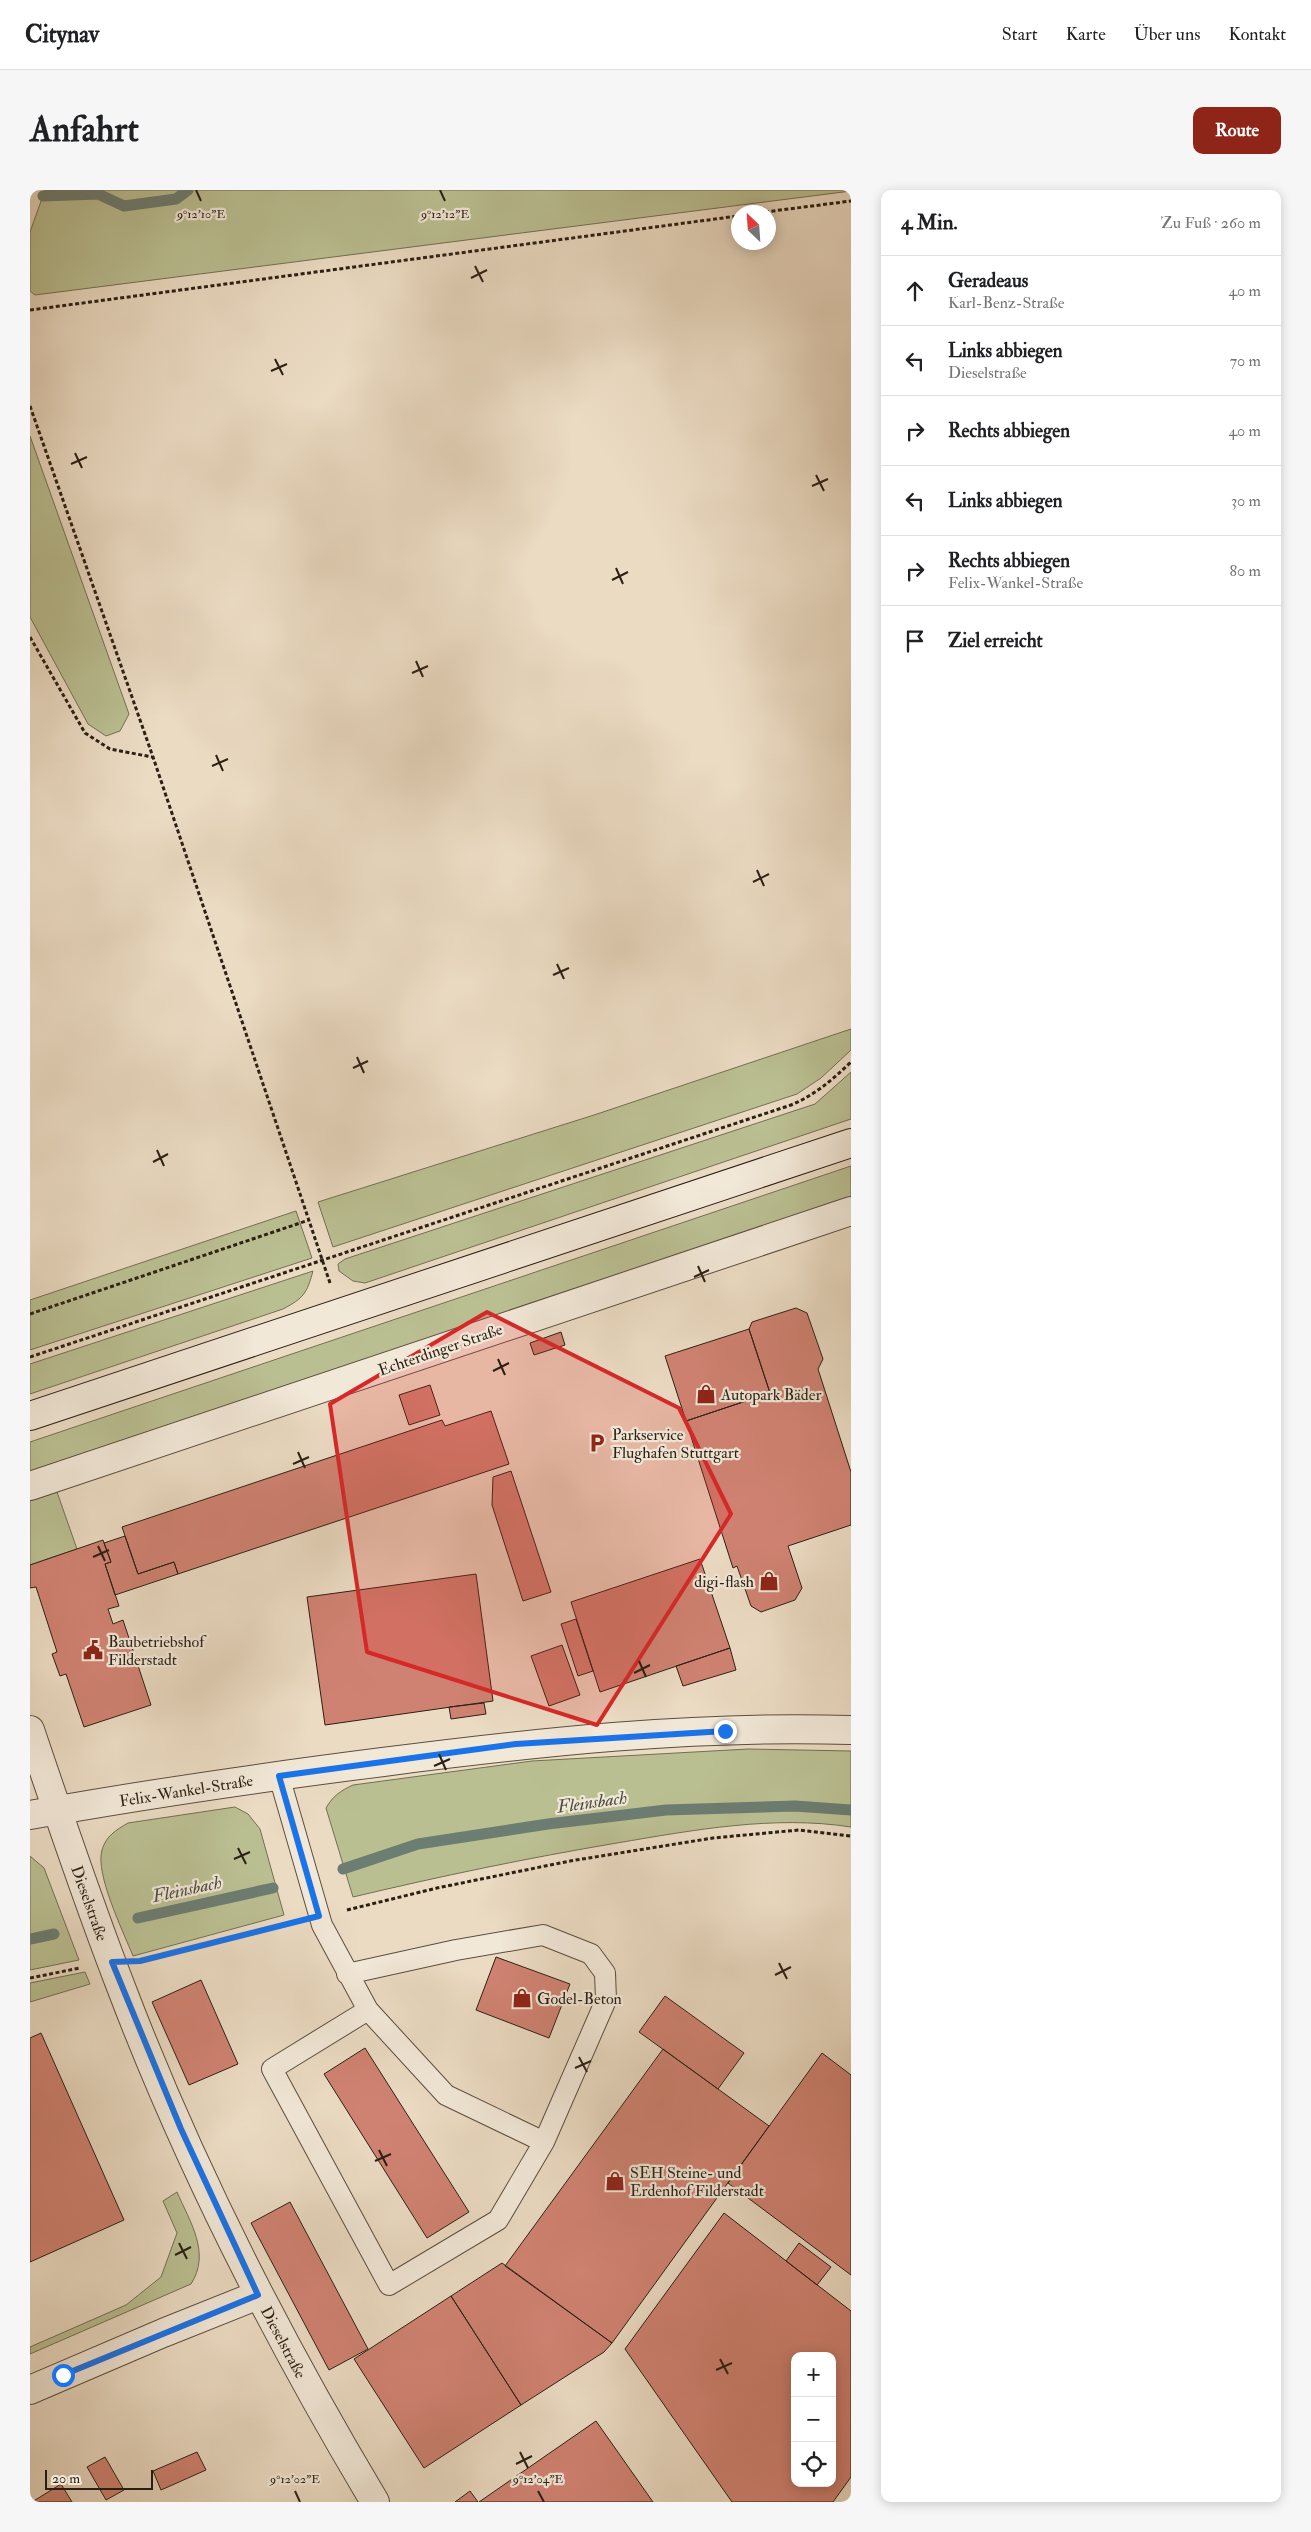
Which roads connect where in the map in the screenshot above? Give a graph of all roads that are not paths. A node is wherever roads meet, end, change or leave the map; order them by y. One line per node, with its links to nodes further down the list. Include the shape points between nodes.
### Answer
1 (851, 1144): 3 (street)
2 (851, 1211): 4 (street, Echterdinger Straße)
3 (30, 1416)
4 (30, 1486)
5 (30, 1730): 8 (street, Dieselstraße)
6 (851, 1730): 7 (street, Felix-Wankel-Straße, via 725,1731 599,1738 506,1746)
7 (279, 1776): 8 (street, Felix-Wankel-Straße); 10 (lane, via 319,1916)
8 (57, 1810): 9 (street, Felix-Wankel-Straße); 13 (street, Dieselstraße, via 112,1962 181,2129)
9 (30, 1815)
10 (347, 1974): 11 (lane); 12 (lane, via 456,1950 543,1936 591,1954 605,1973 606,2000)
11 (368, 2010): 12 (lane, via 446,2095); 12 (lane, via 272,2068 389,2285 498,2220)
12 (544, 2142)
13 (258, 2295): 14 (street); 15 (street, Dieselstraße, via 315,2401)
14 (30, 2390)
15 (375, 2502)

